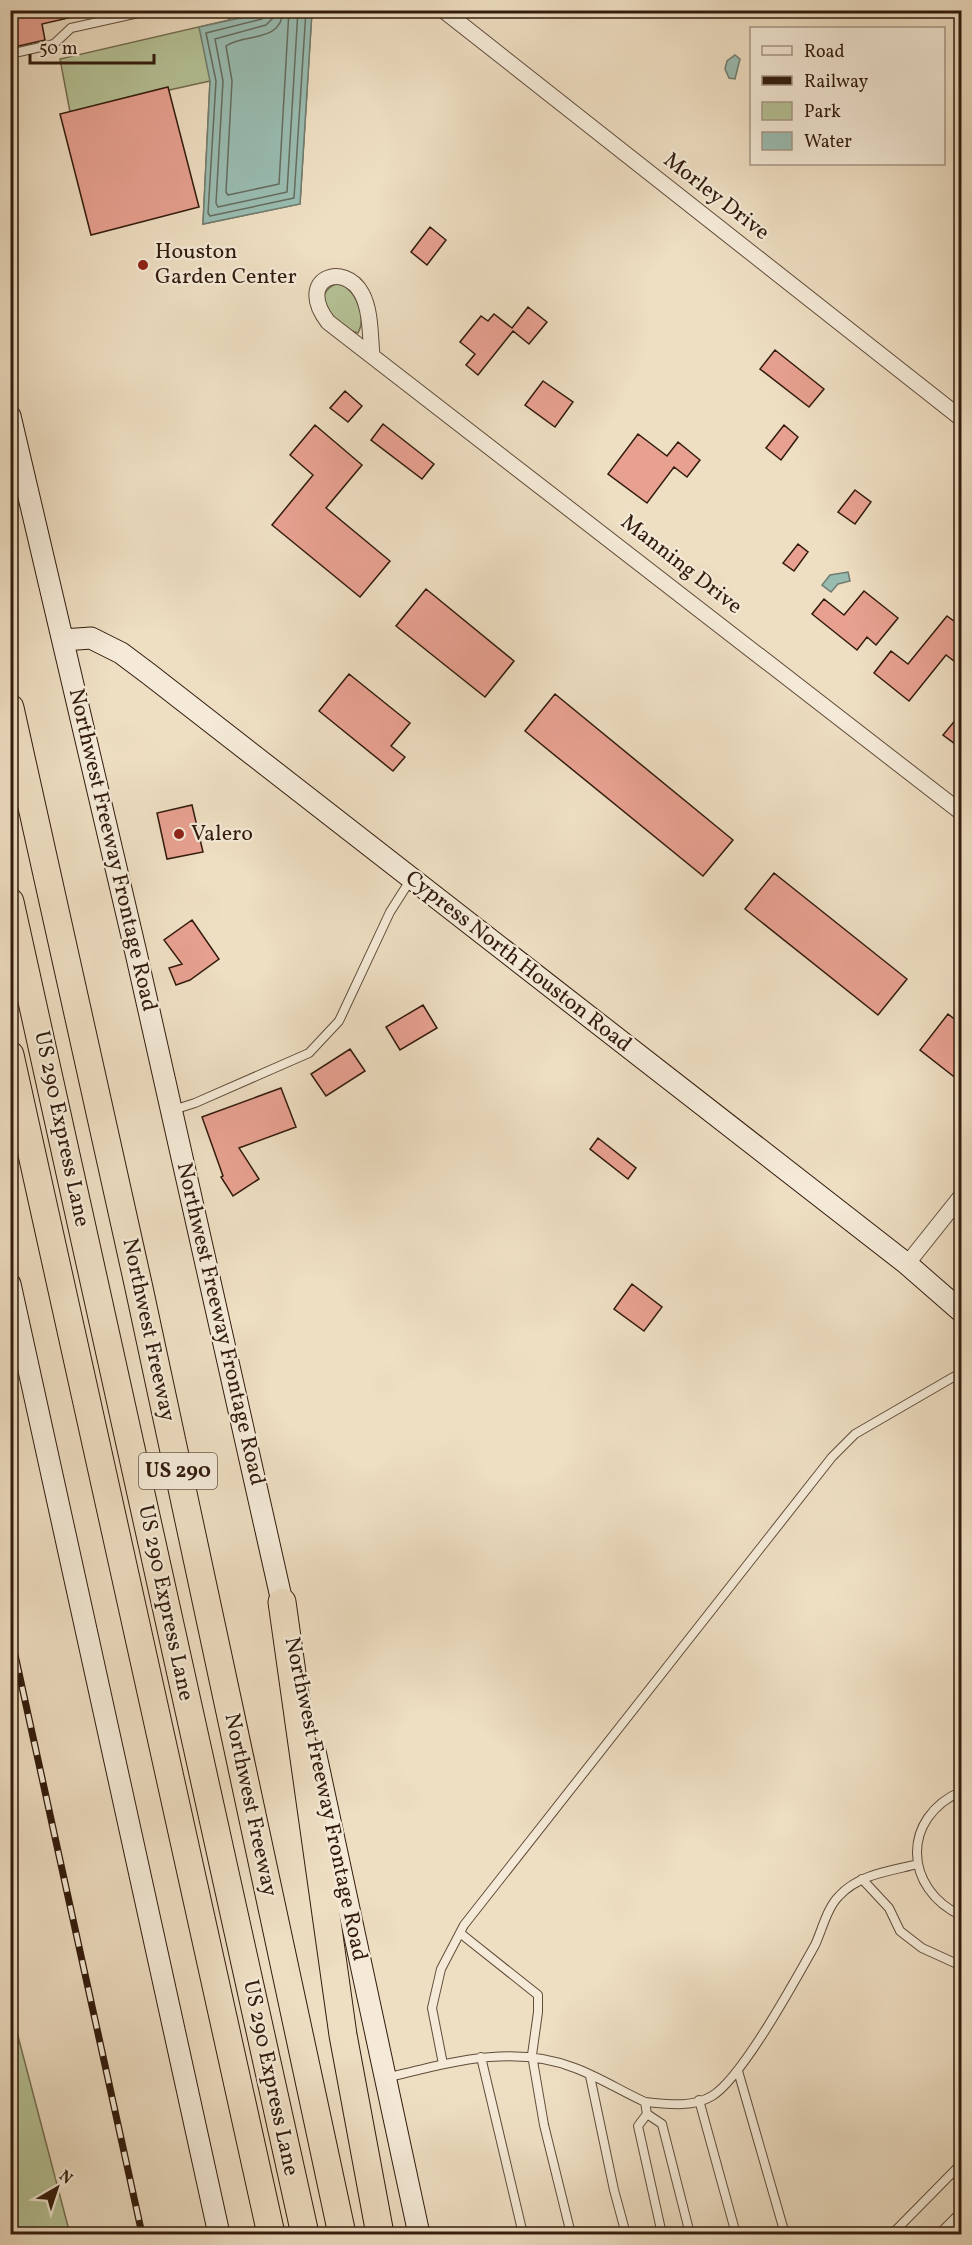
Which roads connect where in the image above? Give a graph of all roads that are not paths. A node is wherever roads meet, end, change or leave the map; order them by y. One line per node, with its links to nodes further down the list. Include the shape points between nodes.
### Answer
1 (152, 10): 3 (lane, via 71,28 54,44)
2 (443, 10): 6 (street, Morley Drive)
3 (10, 54)
4 (372, 355): 4 (street, Manning Drive, via 328,322 317,308 316,292 324,280 339,275 352,281 362,294); 9 (street, Manning Drive)
5 (10, 416): 7 (main road, Northwest Freeway Frontage Road)
6 (962, 419)
7 (63, 640): 10 (main road, Cypress North Houston Road, via 91,638 121,653); 13 (main road, Northwest Freeway Frontage Road)
8 (10, 708): 39 (highway, Northwest Freeway / US 290)
9 (962, 813)
10 (411, 879): 13 (lane, via 390,912 339,1021 309,1053); 15 (main road, Cypress North Houston Road)
11 (10, 902): 38 (highway, US 290 Express Lane)
12 (10, 1055): 37 (highway, US 290)
13 (171, 1110): 19 (main road, Northwest Freeway Frontage Road)
14 (962, 1195): 15 (street)
15 (907, 1264): 17 (main road, Cypress North Houston Road)
16 (10, 1284): 36 (main road)
17 (962, 1312)
18 (962, 1372): 24 (lane, via 855,1434 832,1457)
19 (282, 1602): 31 (main road, Northwest Freeway Frontage Road); 40 (highway, via 343,2035)
20 (962, 1791): 21 (lane, via 947,1797 930,1812 920,1831)
21 (918, 1864): 22 (lane); 23 (lane, via 930,1894)
22 (862, 1879): 25 (lane, via 889,1908 900,1931 922,1948); 29 (lane, via 838,1896 814,1945)
23 (962, 1916)
24 (460, 1933): 26 (lane, via 537,1995); 28 (lane, via 441,1969 432,2008)
25 (962, 1963)
26 (532, 2055): 27 (lane); 30 (lane); 43 (lane, via 544,2125)
27 (481, 2057): 28 (lane); 42 (lane)
28 (443, 2064): 31 (lane)
29 (738, 2071): 32 (lane, via 712,2096); 48 (lane)
30 (590, 2076): 33 (lane); 44 (lane)
31 (385, 2078): 41 (main road, Northwest Freeway Frontage Road)
32 (699, 2100): 33 (lane, via 680,2106); 47 (lane)
33 (645, 2102): 34 (lane)
34 (646, 2114): 45 (lane, via 638,2126); 46 (lane, via 662,2124)
35 (962, 2163): 49 (lane)
36 (219, 2235)
37 (271, 2235)
38 (305, 2235)
39 (342, 2235)
40 (380, 2235)
41 (419, 2235)
42 (523, 2235)
43 (571, 2235)
44 (626, 2235)
45 (662, 2235)
46 (690, 2235)
47 (736, 2235)
48 (785, 2235)
49 (892, 2235)

